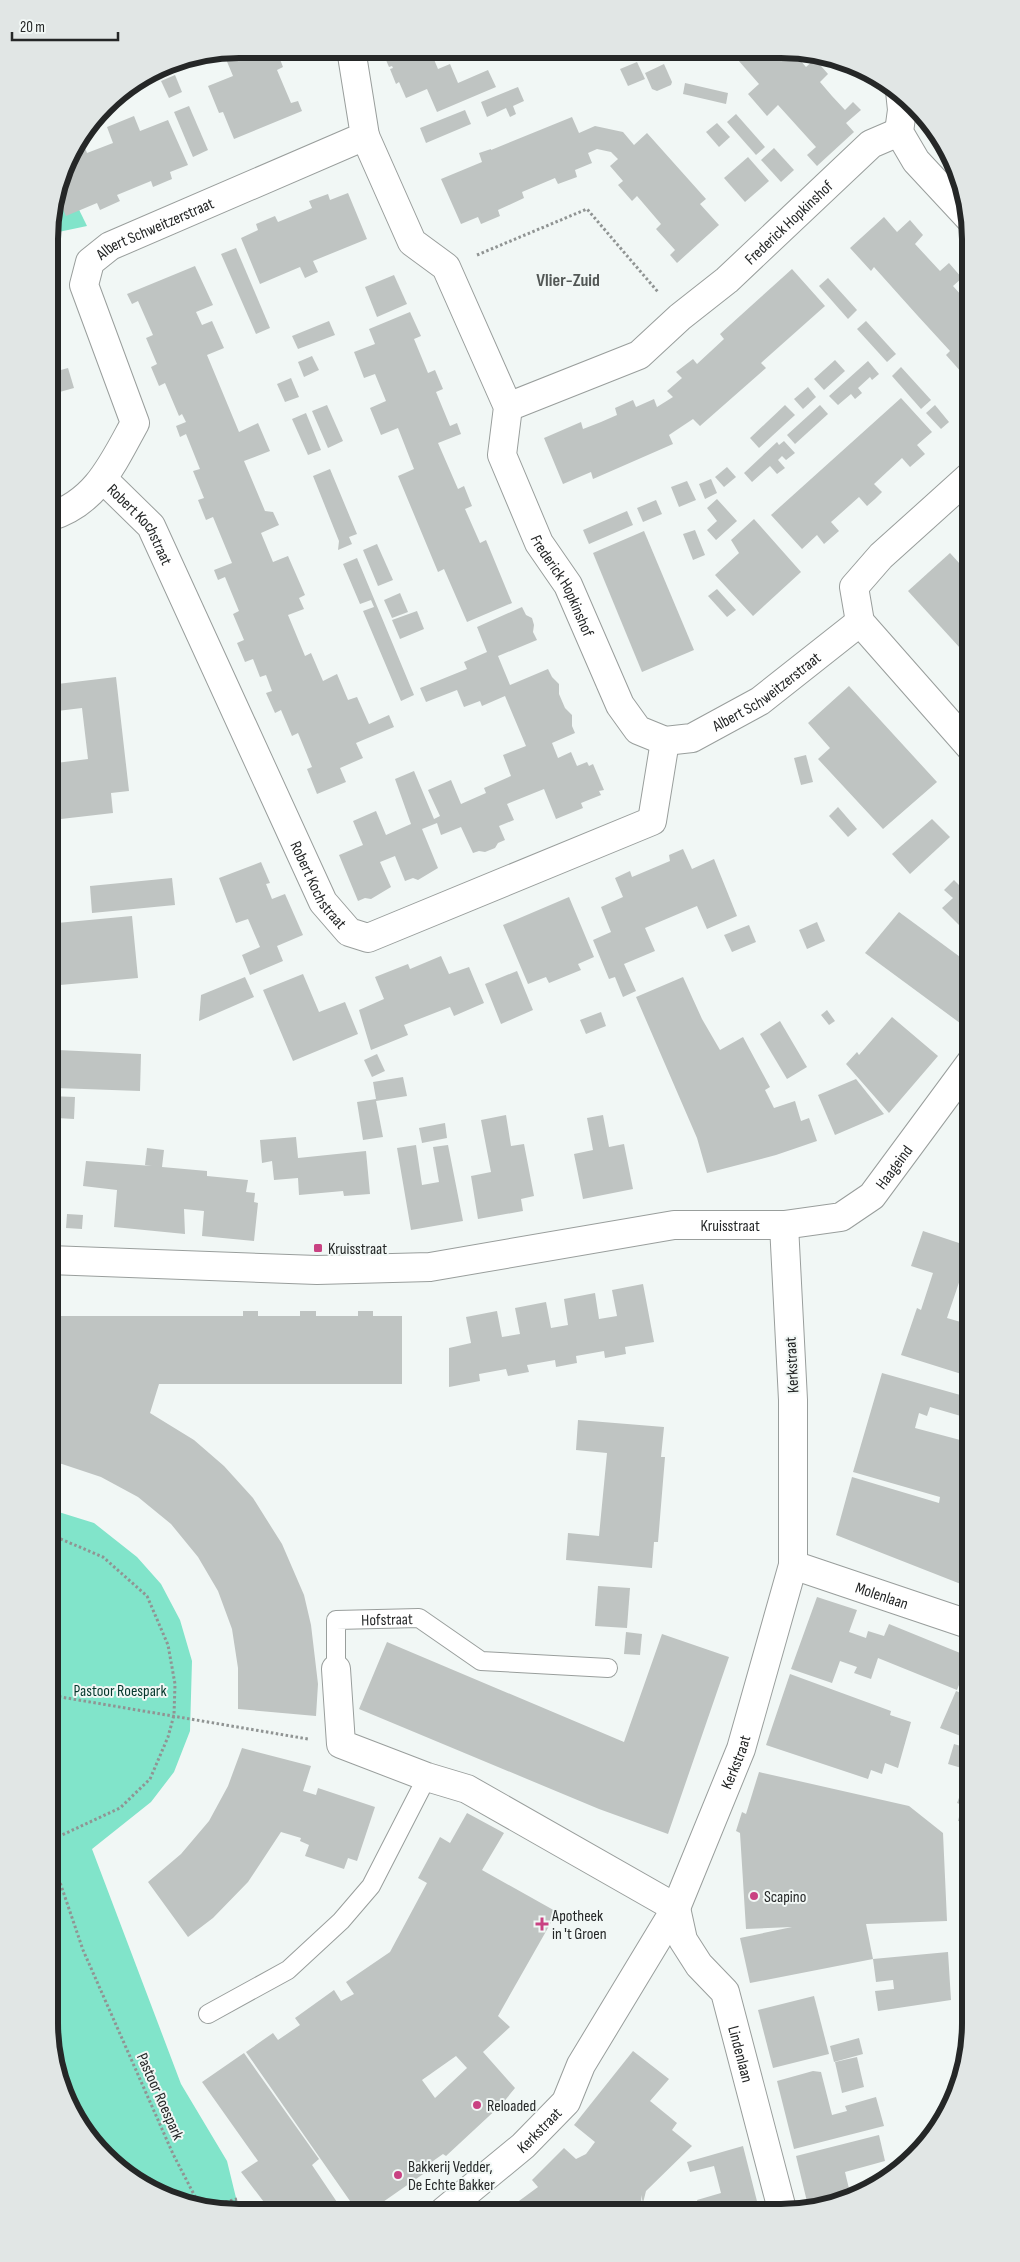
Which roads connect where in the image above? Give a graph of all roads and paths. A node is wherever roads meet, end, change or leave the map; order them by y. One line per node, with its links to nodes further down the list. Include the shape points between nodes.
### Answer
1 (351, 58): 4 (street)
2 (901, 102): 3 (street)
3 (899, 132): 5 (street, via 916,160); 7 (street, Frederick Hopkinshof, via 871,144 727,280)
4 (365, 136): 6 (street, via 412,242); 9 (street, Albert Schweitzerstraat, via 110,246 90,262 84,285 135,424)
5 (960, 208)
6 (446, 267): 7 (path, via 587,209); 8 (street)
7 (680, 318): 8 (street, Frederick Hopkinshof, via 639,355)
8 (508, 407): 14 (street, Frederick Hopkinshof, via 502,456 539,543 568,585 620,705 638,730)
9 (104, 480): 11 (street, Albert Schweitzerstraat, via 66,512); 14 (street, Robert Kochstraat, via 151,526 323,902 349,932 368,938 652,821)
10 (962, 483): 12 (street, via 880,556 854,587)
11 (58, 514)
12 (860, 622): 13 (street); 14 (street, Albert Schweitzerstraat, via 760,701 692,738)
13 (962, 738)
14 (665, 741)
15 (962, 1074): 16 (street, Haageind, via 872,1196 841,1217)
16 (784, 1225): 17 (street, Kruisstraat, via 674,1225 430,1267 317,1270); 19 (street, Kerkstraat, via 793,1400)
17 (58, 1260)
18 (58, 1538): 24 (path, via 103,1556 147,1596 168,1645 176,1684)
19 (793, 1565): 20 (street, Molenlaan); 29 (street, Kerkstraat, via 742,1749)
20 (962, 1622)
21 (608, 1668): 22 (lane, Hofstraat, via 481,1661 419,1618 336,1620)
22 (336, 1669): 25 (street, Hofstraat)
23 (58, 1696): 24 (path)
24 (174, 1715): 25 (path); 27 (path, via 150,1779 120,1808)
25 (341, 1744): 26 (street)
26 (427, 1777): 29 (street, via 467,1789); 30 (lane, via 371,1886 341,1921 288,1970)
27 (58, 1838)
28 (58, 1876): 32 (path, Pastoor Roespark, via 83,1950 173,2154)
29 (676, 1908): 34 (street, Kerkstraat, via 581,2065 566,2102 523,2146); 35 (street, Lindenlaan, via 683,1940 698,1965 725,1992)
30 (208, 2014)
31 (237, 2198): 33 (path)
32 (197, 2199)
33 (220, 2203)
34 (453, 2204)
35 (781, 2204)

